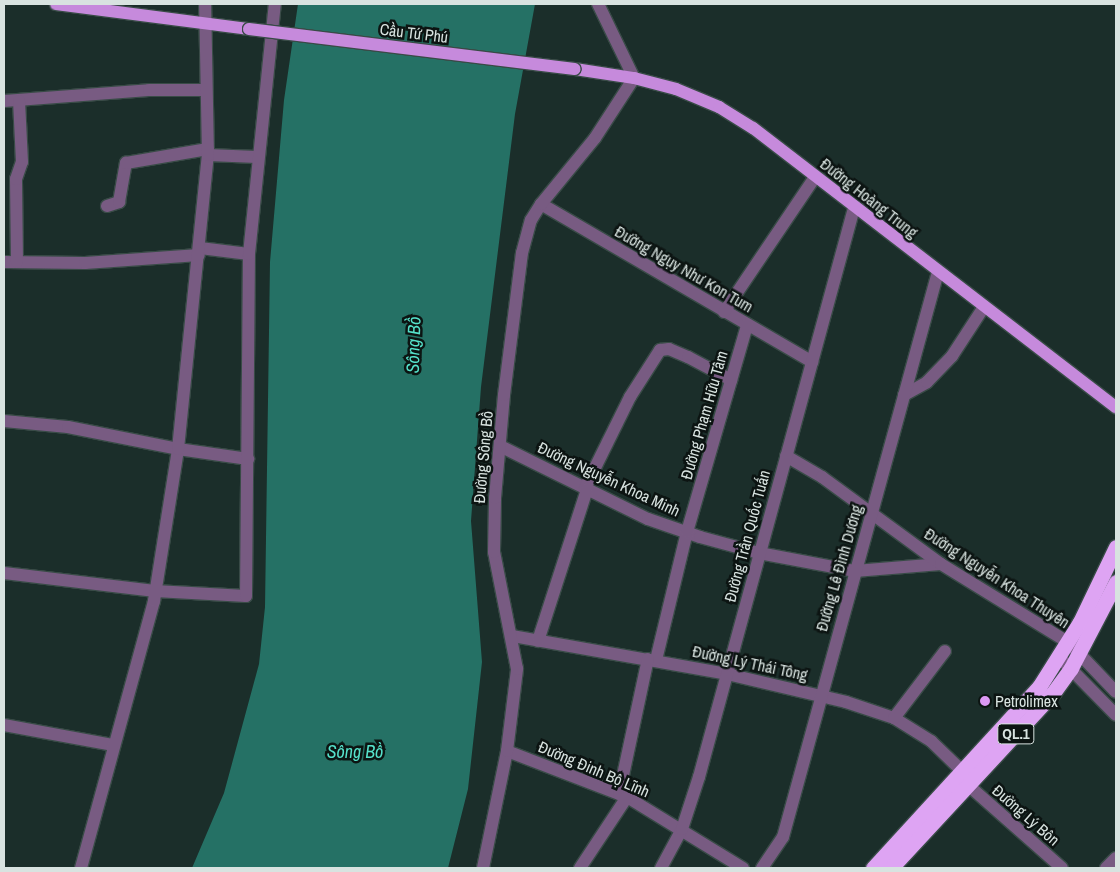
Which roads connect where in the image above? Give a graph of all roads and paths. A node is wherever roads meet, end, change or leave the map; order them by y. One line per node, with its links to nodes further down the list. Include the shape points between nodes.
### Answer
1 (56, 4): 5 (main road, Cầu Tứ Phú)
2 (205, 4): 5 (street)
3 (275, 4): 12 (street)
4 (598, 4): 7 (street)
5 (205, 23): 6 (main road, Cầu Tứ Phú, bridge); 8 (street)
6 (576, 69): 7 (main road, Đường Hoàng Trung)
7 (634, 78): 13 (main road, Đường Hoàng Trung, via 676,89 719,107 754,128); 14 (street, Đường Sông Bồ, via 596,138)
8 (205, 90): 10 (street, via 149,90); 11 (street)
9 (4, 101): 10 (street)
10 (19, 101): 20 (street, via 22,162 16,179)
11 (208, 152): 12 (street); 15 (street, via 126,163 119,202); 17 (street)
12 (257, 158): 18 (street)
13 (815, 177): 16 (main road, Đường Hoàng Trung); 23 (street)
14 (540, 204): 23 (street, Đường Ngụy Như Kon Tum); 30 (street, Đường Sông Bồ, via 531,220 522,253)
15 (107, 206)
16 (854, 208): 21 (main road, Đường Hoàng Trung); 25 (street, Đường Trần Quốc Tuấn)
17 (199, 252): 18 (street); 20 (street, via 85,264); 31 (street)
18 (249, 254): 33 (street)
19 (4, 262): 20 (street)
20 (17, 262)
21 (938, 272): 22 (main road, Đường Hoàng Trung); 27 (street, Đường Lê Đình Dương)
22 (984, 307): 27 (street, via 952,356 926,382); 28 (main road, Đường Hoàng Trung)
23 (724, 312): 24 (street, Đường Ngụy Như Kon Tum)
24 (747, 325): 25 (street, Đường Ngụy Như Kon Tum); 26 (street, Đường Phạm Hữu Tâm)
25 (812, 362): 32 (street, Đường Trần Quốc Tuấn)
26 (731, 380): 34 (street, via 681,355 660,350 630,396); 36 (street, Đường Phạm Hữu Tâm)
27 (904, 395): 35 (street, Đường Lê Đình Dương)
28 (1116, 408)
29 (4, 421): 31 (street, via 68,427)
30 (500, 446): 34 (street, Đường Nguyễn Khoa Minh); 44 (street, Đường Sông Bồ, via 494,552)
31 (178, 450): 33 (street); 43 (street)
32 (786, 456): 35 (street, Đường Nguyễn Khoa Thuyên); 38 (street, Đường Trần Quốc Tuấn)
33 (248, 459): 43 (street, via 246,596)
34 (586, 488): 36 (street, Đường Nguyễn Khoa Minh, via 648,519); 45 (street)
35 (871, 513): 39 (street, Đường Nguyễn Khoa Thuyên); 40 (street, Đường Lê Đình Dương)
36 (687, 532): 38 (street, Đường Nguyễn Khoa Minh); 50 (street, Đường Phạm Hữu Tâm)
37 (1116, 547): 46 (highway, QL.1)
38 (760, 553): 40 (street, Đường Nguyễn Khoa Minh); 52 (street, Đường Trần Quốc Tuấn)
39 (941, 564): 40 (street, Đường Nguyễn Khoa Minh); 46 (street, Đường Nguyễn Khoa Thuyên)
40 (855, 571): 54 (street, Đường Lê Đình Dương)
41 (4, 573): 43 (street)
42 (1116, 582): 48 (highway, QL.1)
43 (155, 592): 58 (street)
44 (512, 636): 45 (street, Đường Lý Thái Tông); 59 (street, Đường Sông Bồ, via 517,669)
45 (538, 641): 50 (street, Đường Lý Thái Tông)
46 (1068, 642): 48 (street, Đường Nguyễn Khoa Thuyên); 49 (highway, QL.1)
47 (945, 651): 56 (street)
48 (1079, 654): 51 (highway, QL.1); 53 (street, Đường Nguyễn Khoa Thuyên)
49 (1059, 658): 51 (street); 60 (highway, QL.1, via 1039,687)
50 (652, 660): 52 (street, Đường Lý Thái Tông); 62 (street, Đường Phạm Hữu Tâm)
51 (1071, 668): 55 (street); 61 (highway, QL.1, via 1037,712)
52 (727, 674): 54 (street, Đường Lý Thái Tông); 63 (street, Đường Trần Quốc Tuấn)
53 (1116, 692)
54 (820, 695): 56 (street, Đường Lý Thái Tông); 70 (street, Đường Lê Đình Dương, via 783,837)
55 (1116, 715)
56 (894, 718): 60 (street, Đường Lý Thái Tông, via 931,741)
57 (4, 725): 58 (street)
58 (113, 746): 65 (street)
59 (507, 751): 62 (street, Đường Đinh Bộ Lĩnh); 66 (street, Đường Sông Bồ)
60 (962, 771): 71 (highway, QL.1)
61 (968, 786): 72 (highway, QL.1); 73 (street, Đường Lý Bôn)
62 (623, 795): 63 (street, Đường Đinh Bộ Lĩnh); 67 (street)
63 (682, 829): 68 (street, Đường Trần Quốc Tuấn); 69 (street, Đường Đinh Bộ Lĩnh)
64 (1116, 858): 74 (street)
65 (81, 868)
66 (483, 868)
67 (580, 868)
68 (661, 868)
69 (743, 868)
70 (762, 868)
71 (873, 868)
72 (892, 868)
73 (1062, 868)
74 (1106, 868)

